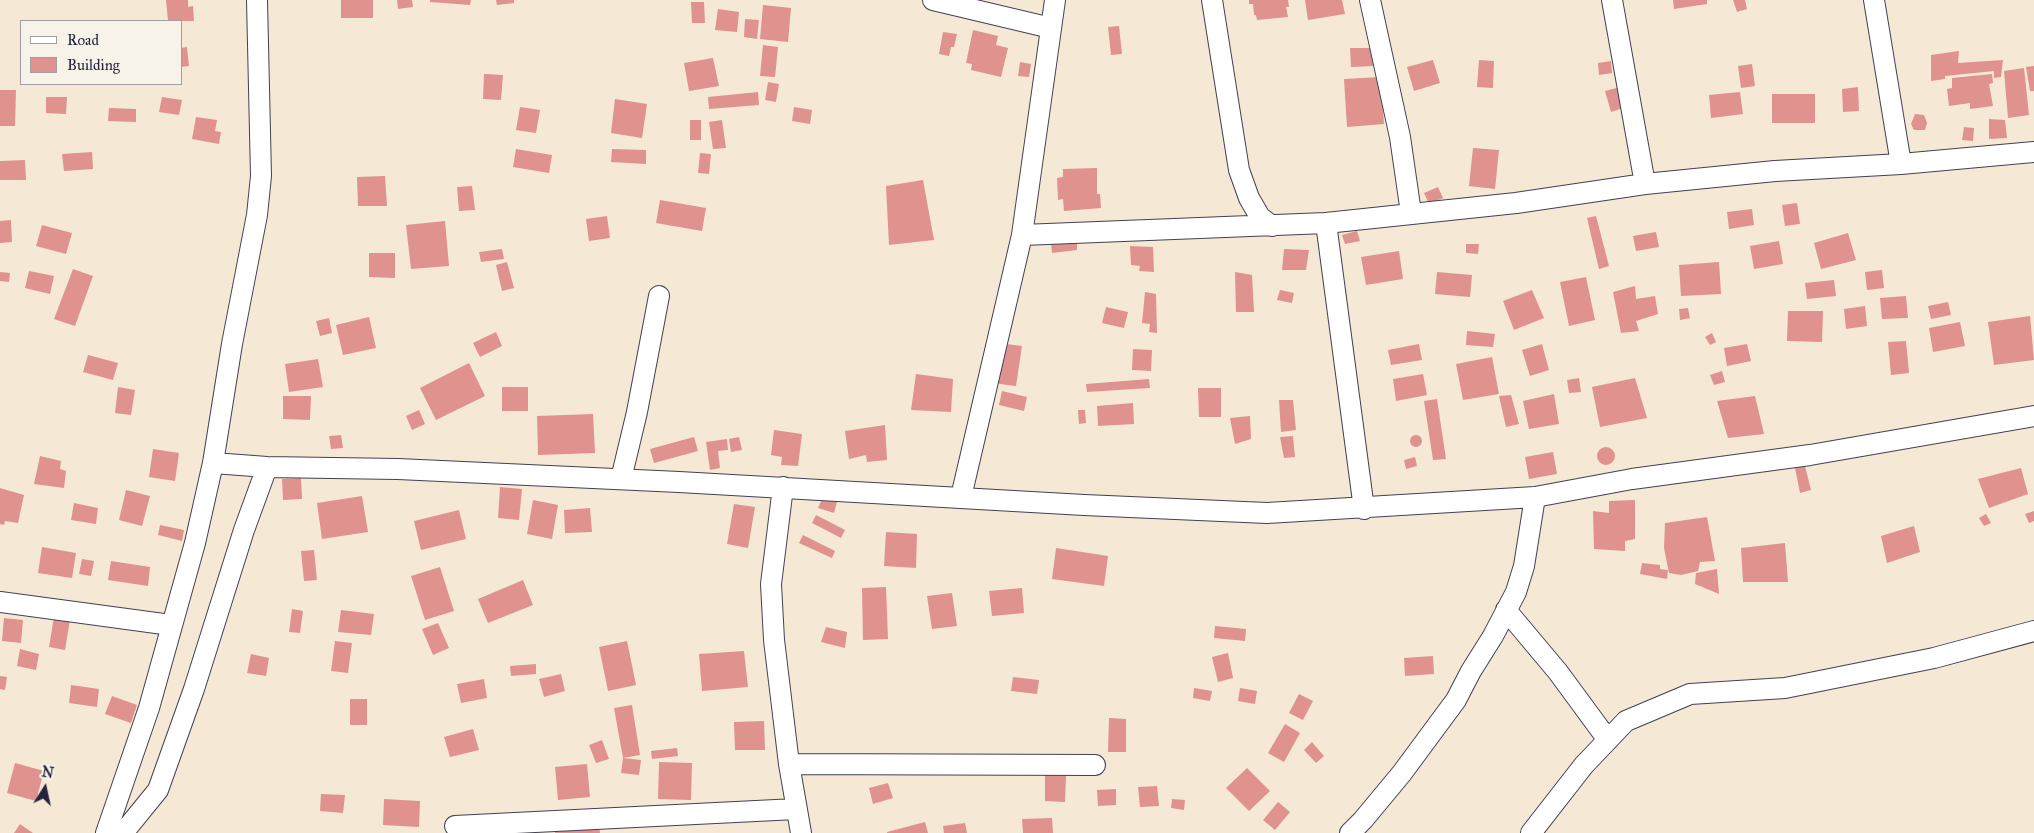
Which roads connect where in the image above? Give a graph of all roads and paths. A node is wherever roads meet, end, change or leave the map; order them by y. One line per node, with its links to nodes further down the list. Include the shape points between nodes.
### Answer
1 (257, 0): 18 (street, via 261,176)
2 (933, 0): 8 (street)
3 (1055, 0): 8 (street)
4 (1212, 0): 14 (street, via 1239,170 1260,217)
5 (1370, 0): 12 (street, via 1400,137)
6 (1612, 0): 11 (street)
7 (1874, 0): 10 (street)
8 (1051, 28): 15 (street)
9 (2034, 152): 10 (street)
10 (1901, 164): 11 (street, via 1775,171)
11 (1645, 184): 12 (street, via 1516,203)
12 (1411, 213): 13 (street)
13 (1326, 223): 14 (street); 24 (street)
14 (1272, 226): 15 (street)
15 (1022, 235): 22 (street)
16 (659, 296): 20 (street)
17 (2034, 416): 23 (street, via 1810,455 1632,479)
18 (213, 462): 19 (street); 27 (street, via 195,543)
19 (267, 467): 20 (street); 35 (street, via 158,790)
20 (621, 479): 21 (street)
21 (783, 486): 22 (street); 30 (street, via 771,584)
22 (962, 497): 24 (street, via 1267,513)
23 (1535, 497): 24 (street); 26 (street, via 1524,566)
24 (1364, 509)
25 (0, 602): 27 (street)
26 (1506, 610): 29 (street, via 1558,672); 37 (street, via 1456,700 1402,773)
27 (171, 625): 34 (street, via 149,708)
28 (2034, 632): 29 (street, via 1934,658 1785,688 1690,694 1626,721)
29 (1608, 740): 38 (street)
30 (788, 764): 31 (street); 32 (street)
31 (1095, 765)
32 (796, 809): 33 (street); 36 (street)
33 (455, 826)
34 (106, 833)
35 (123, 833)
36 (801, 833)
37 (1350, 833)
38 (1532, 833)

